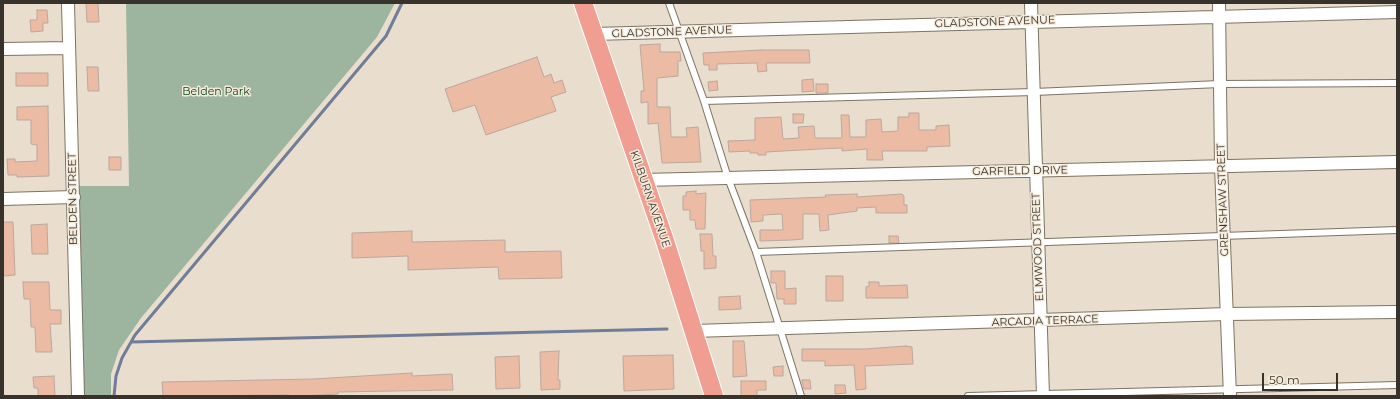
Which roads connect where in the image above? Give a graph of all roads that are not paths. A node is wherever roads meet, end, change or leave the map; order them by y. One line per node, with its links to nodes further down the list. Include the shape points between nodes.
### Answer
1 (68, 3): 11 (street, BELDEN STREET)
2 (583, 3): 10 (main road, KILBURN AVENUE)
3 (669, 3): 9 (lane)
4 (1031, 3): 8 (street, ELMWOOD STREET)
5 (1219, 3): 7 (street, GRENSHAW STREET)
6 (1397, 12): 7 (street, GLADSTONE AVENUE)
7 (1219, 16): 8 (street, GLADSTONE AVENUE); 14 (street, GRENSHAW STREET)
8 (1032, 21): 9 (street, GLADSTONE AVENUE); 15 (street, ELMWOOD STREET)
9 (679, 32): 10 (street, GLADSTONE AVENUE); 16 (lane)
10 (594, 34): 21 (main road, KILBURN AVENUE)
11 (68, 48): 12 (street); 22 (street, BELDEN STREET)
12 (3, 49)
13 (1397, 83): 14 (lane)
14 (1220, 84): 15 (lane); 18 (street, GRENSHAW STREET)
15 (1034, 92): 16 (lane); 19 (street, ELMWOOD STREET)
16 (704, 101): 20 (lane)
17 (1397, 162): 18 (street, GARFIELD DRIVE)
18 (1221, 166): 19 (street, GARFIELD DRIVE); 25 (street, GRENSHAW STREET)
19 (1036, 171): 20 (street, GARFIELD DRIVE); 26 (street, ELMWOOD STREET)
20 (728, 178): 21 (street, GARFIELD DRIVE); 27 (lane)
21 (643, 180): 32 (main road, KILBURN AVENUE)
22 (74, 197): 23 (street); 36 (street, BELDEN STREET)
23 (3, 199)
24 (1397, 230): 25 (lane)
25 (1224, 235): 26 (lane); 29 (street, GRENSHAW STREET)
26 (1038, 243): 27 (lane); 30 (street, ELMWOOD STREET)
27 (756, 252): 31 (lane)
28 (1397, 312): 29 (street, ARCADIA TERRACE)
29 (1227, 314): 30 (street, ARCADIA TERRACE); 34 (street, GRENSHAW STREET)
30 (1041, 321): 31 (street, ARCADIA TERRACE); 35 (street, ELMWOOD STREET)
31 (779, 328): 32 (street, ARCADIA TERRACE); 38 (lane)
32 (694, 331): 37 (main road, KILBURN AVENUE)
33 (1397, 385): 34 (lane)
34 (1230, 392): 35 (lane)
35 (1043, 395): 39 (lane)
36 (78, 396)
37 (714, 396)
38 (800, 396)
39 (968, 396)

